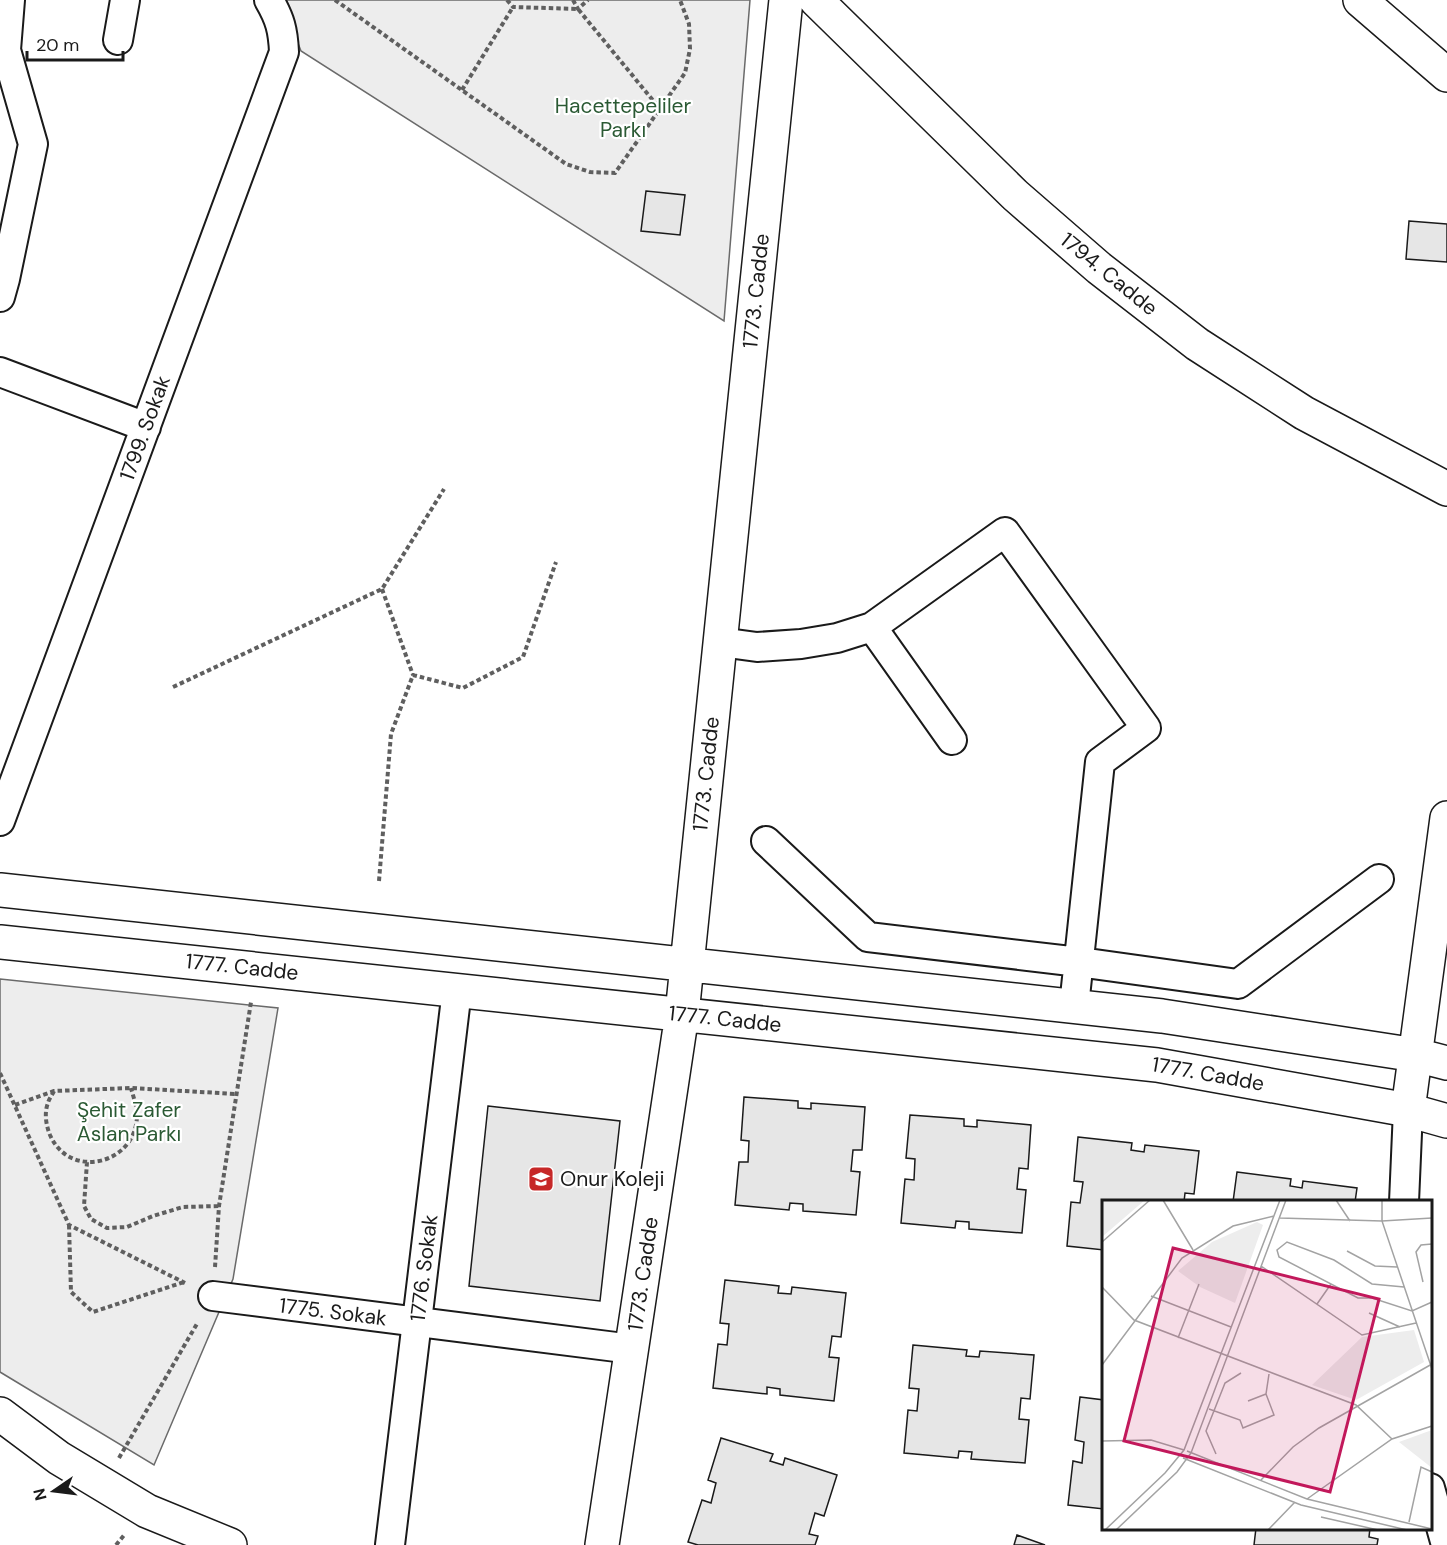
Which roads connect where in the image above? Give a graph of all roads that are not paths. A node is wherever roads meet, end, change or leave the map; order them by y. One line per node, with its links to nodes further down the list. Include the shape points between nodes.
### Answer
1 (10, 0): 9 (street, via 6,50 33,144)
2 (125, 0): 7 (street)
3 (269, 0): 11 (street, 1799. Sokak, via 283,34 284,52)
4 (786, 0): 14 (main road, 1773. Cadde)
5 (816, 0): 12 (main road, 1794. Cadde, via 1015,195 1197,344 1304,413)
6 (1360, 0): 8 (main road)
7 (118, 40)
8 (1447, 75)
9 (0, 297)
10 (0, 372): 11 (street)
11 (146, 427): 17 (street, 1799. Sokak)
12 (1447, 489)
13 (872, 627): 14 (street, via 801,644 758,647); 15 (street); 22 (street, via 1005,532 1146,728 1101,762)
14 (720, 642): 23 (main road, 1773. Cadde)
15 (952, 740)
16 (1447, 818): 27 (main road)
17 (0, 821)
18 (766, 841): 22 (street, via 868,937)
19 (1379, 879): 22 (street, via 1238,984)
20 (0, 890): 23 (main road)
21 (0, 942): 24 (main road, 1777. Cadde)
22 (1079, 962): 25 (street)
23 (687, 964): 25 (main road); 26 (main road, 1773. Cadde)
24 (458, 990): 26 (main road, 1777. Cadde); 33 (street, 1776. Sokak)
25 (1074, 1006): 27 (main road)
26 (682, 1014): 29 (main road, 1777. Cadde, via 1157,1065); 34 (main road, 1773. Cadde)
27 (1416, 1054): 28 (main road); 29 (main road)
28 (1447, 1063)
29 (1408, 1110): 30 (main road, 1777. Cadde); 31 (street)
30 (1447, 1121)
31 (1404, 1200)
32 (213, 1296): 33 (street, 1775. Sokak)
33 (417, 1322): 34 (street, 1775. Sokak); 38 (street, 1776. Sokak)
34 (632, 1349): 39 (main road, 1773. Cadde)
35 (0, 1414): 37 (main road, via 59,1458 147,1511)
36 (1432, 1492): 40 (street)
37 (230, 1545)
38 (390, 1545)
39 (602, 1545)
40 (1446, 1545)

